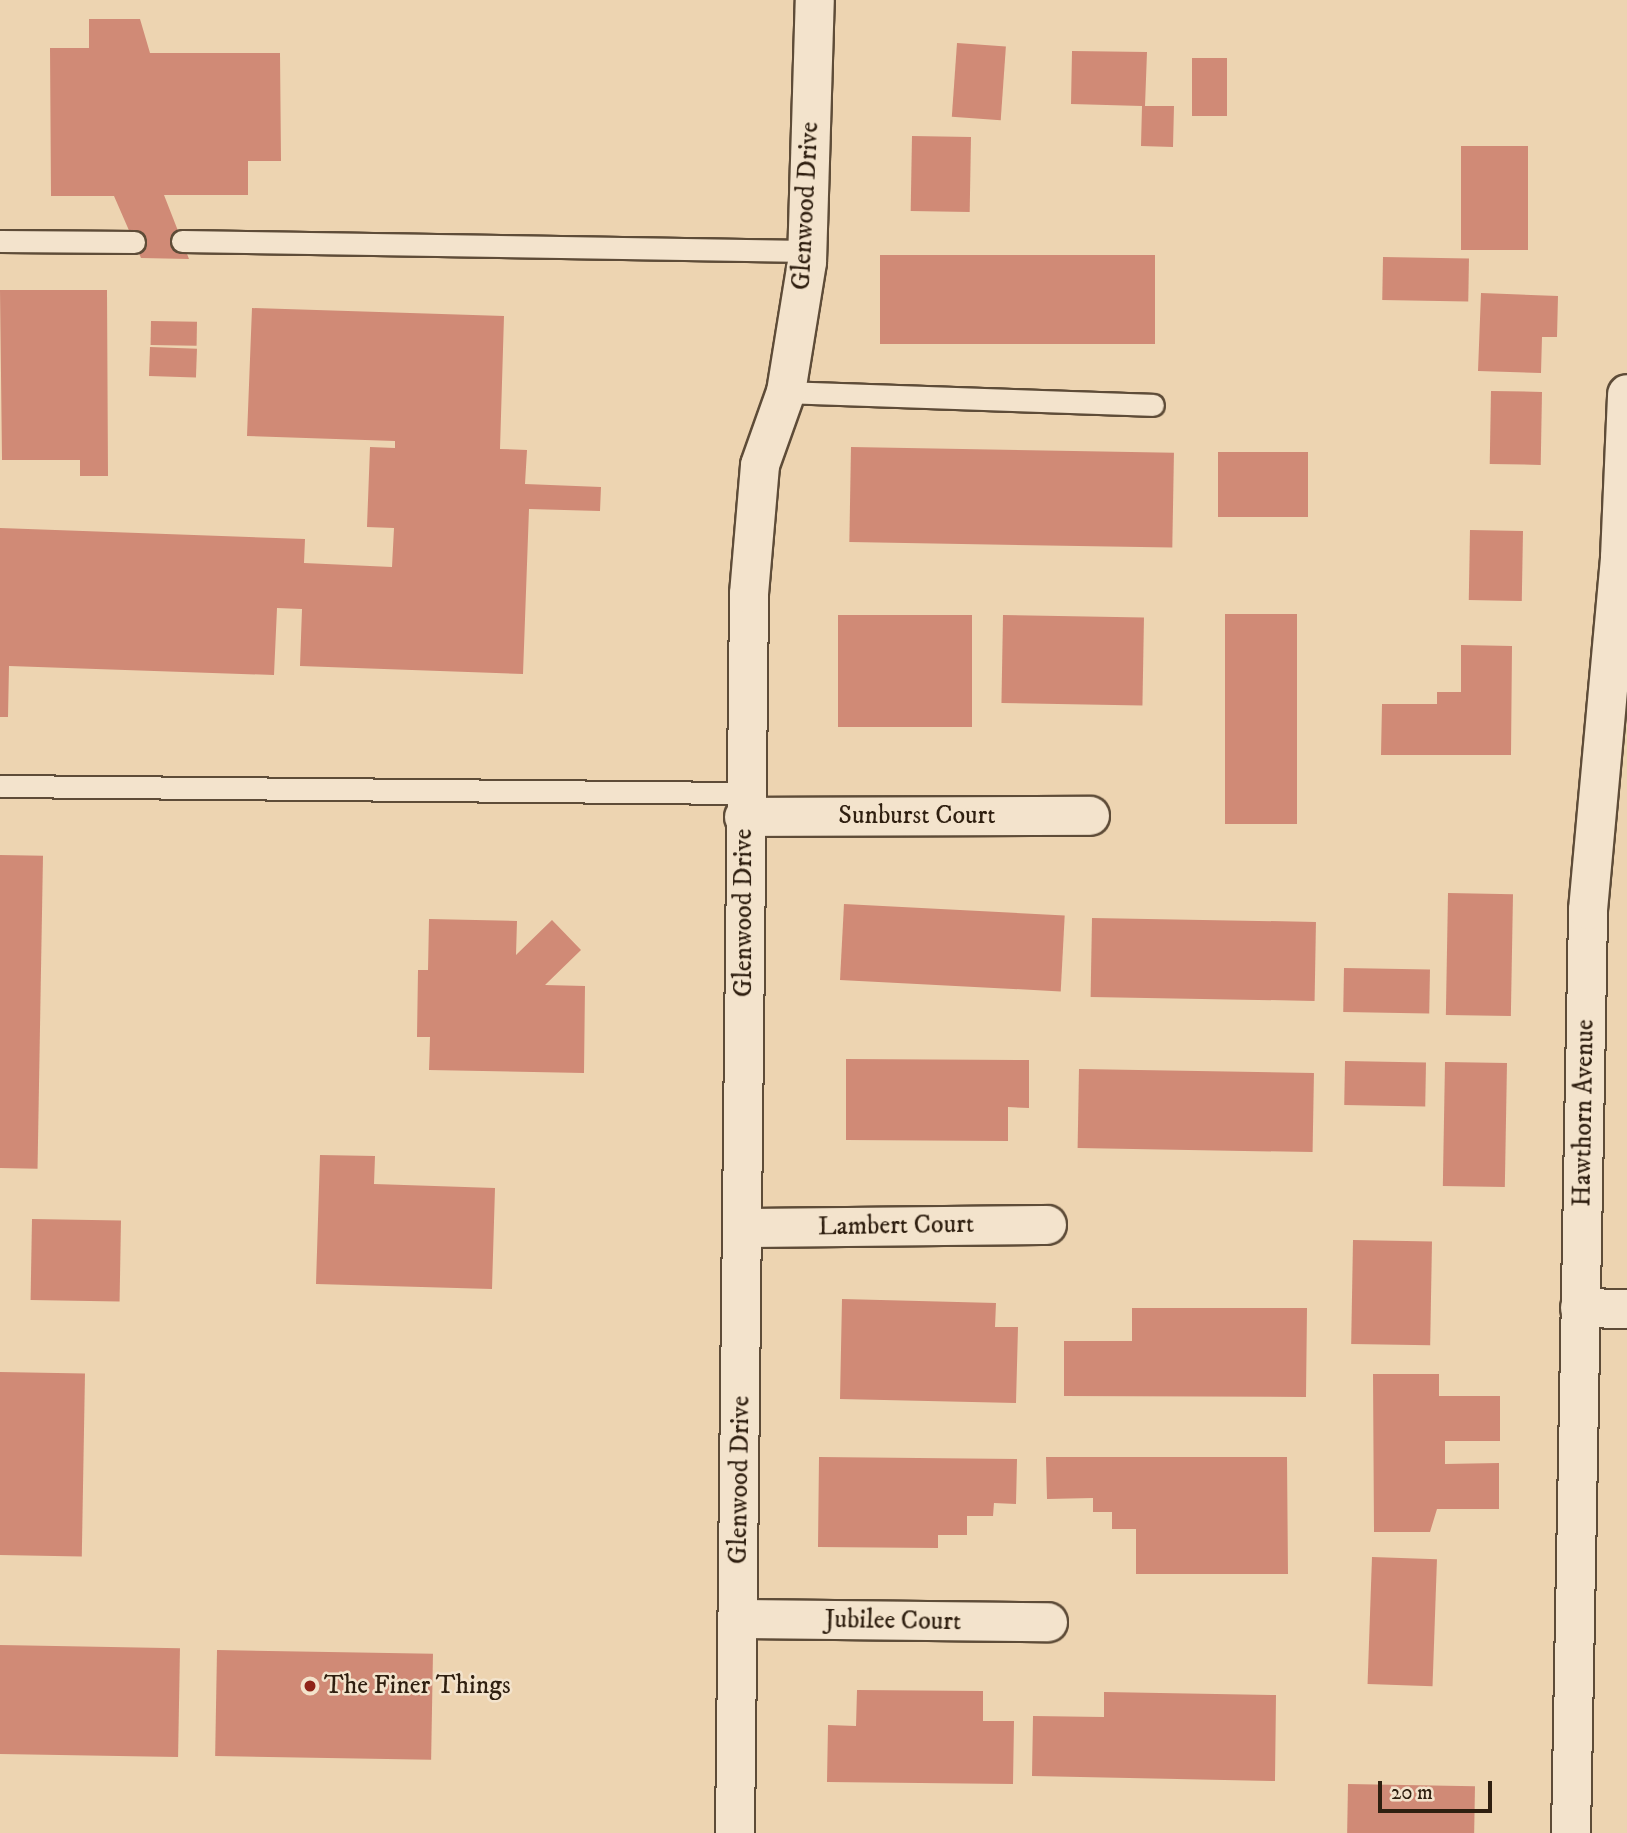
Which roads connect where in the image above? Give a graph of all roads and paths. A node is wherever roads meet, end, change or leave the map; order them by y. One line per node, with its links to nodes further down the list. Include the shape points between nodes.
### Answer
1 (815, 0): 5 (street, Glenwood Drive)
2 (0, 241): 4 (lane)
3 (182, 241): 5 (lane)
4 (134, 242)
5 (808, 251): 6 (street, Glenwood Drive)
6 (786, 392): 8 (lane); 10 (street, Glenwood Drive, via 760,465)
7 (1627, 394): 12 (street, Hawthorn Avenue)
8 (1153, 405)
9 (0, 786): 10 (lane)
10 (744, 805): 11 (street, Sunburst Court); 14 (street, Glenwood Drive)
11 (1090, 816)
12 (1611, 831): 15 (street, Hawthorn Avenue)
13 (1048, 1225): 14 (street, Lambert Court)
14 (744, 1228): 17 (street, Glenwood Drive)
15 (1580, 1308): 16 (street); 20 (street, Hawthorn Avenue)
16 (1627, 1309)
17 (738, 1619): 18 (street, Jubilee Court); 19 (street, Glenwood Drive)
18 (1048, 1622)
19 (735, 1833)
20 (1571, 1833)

